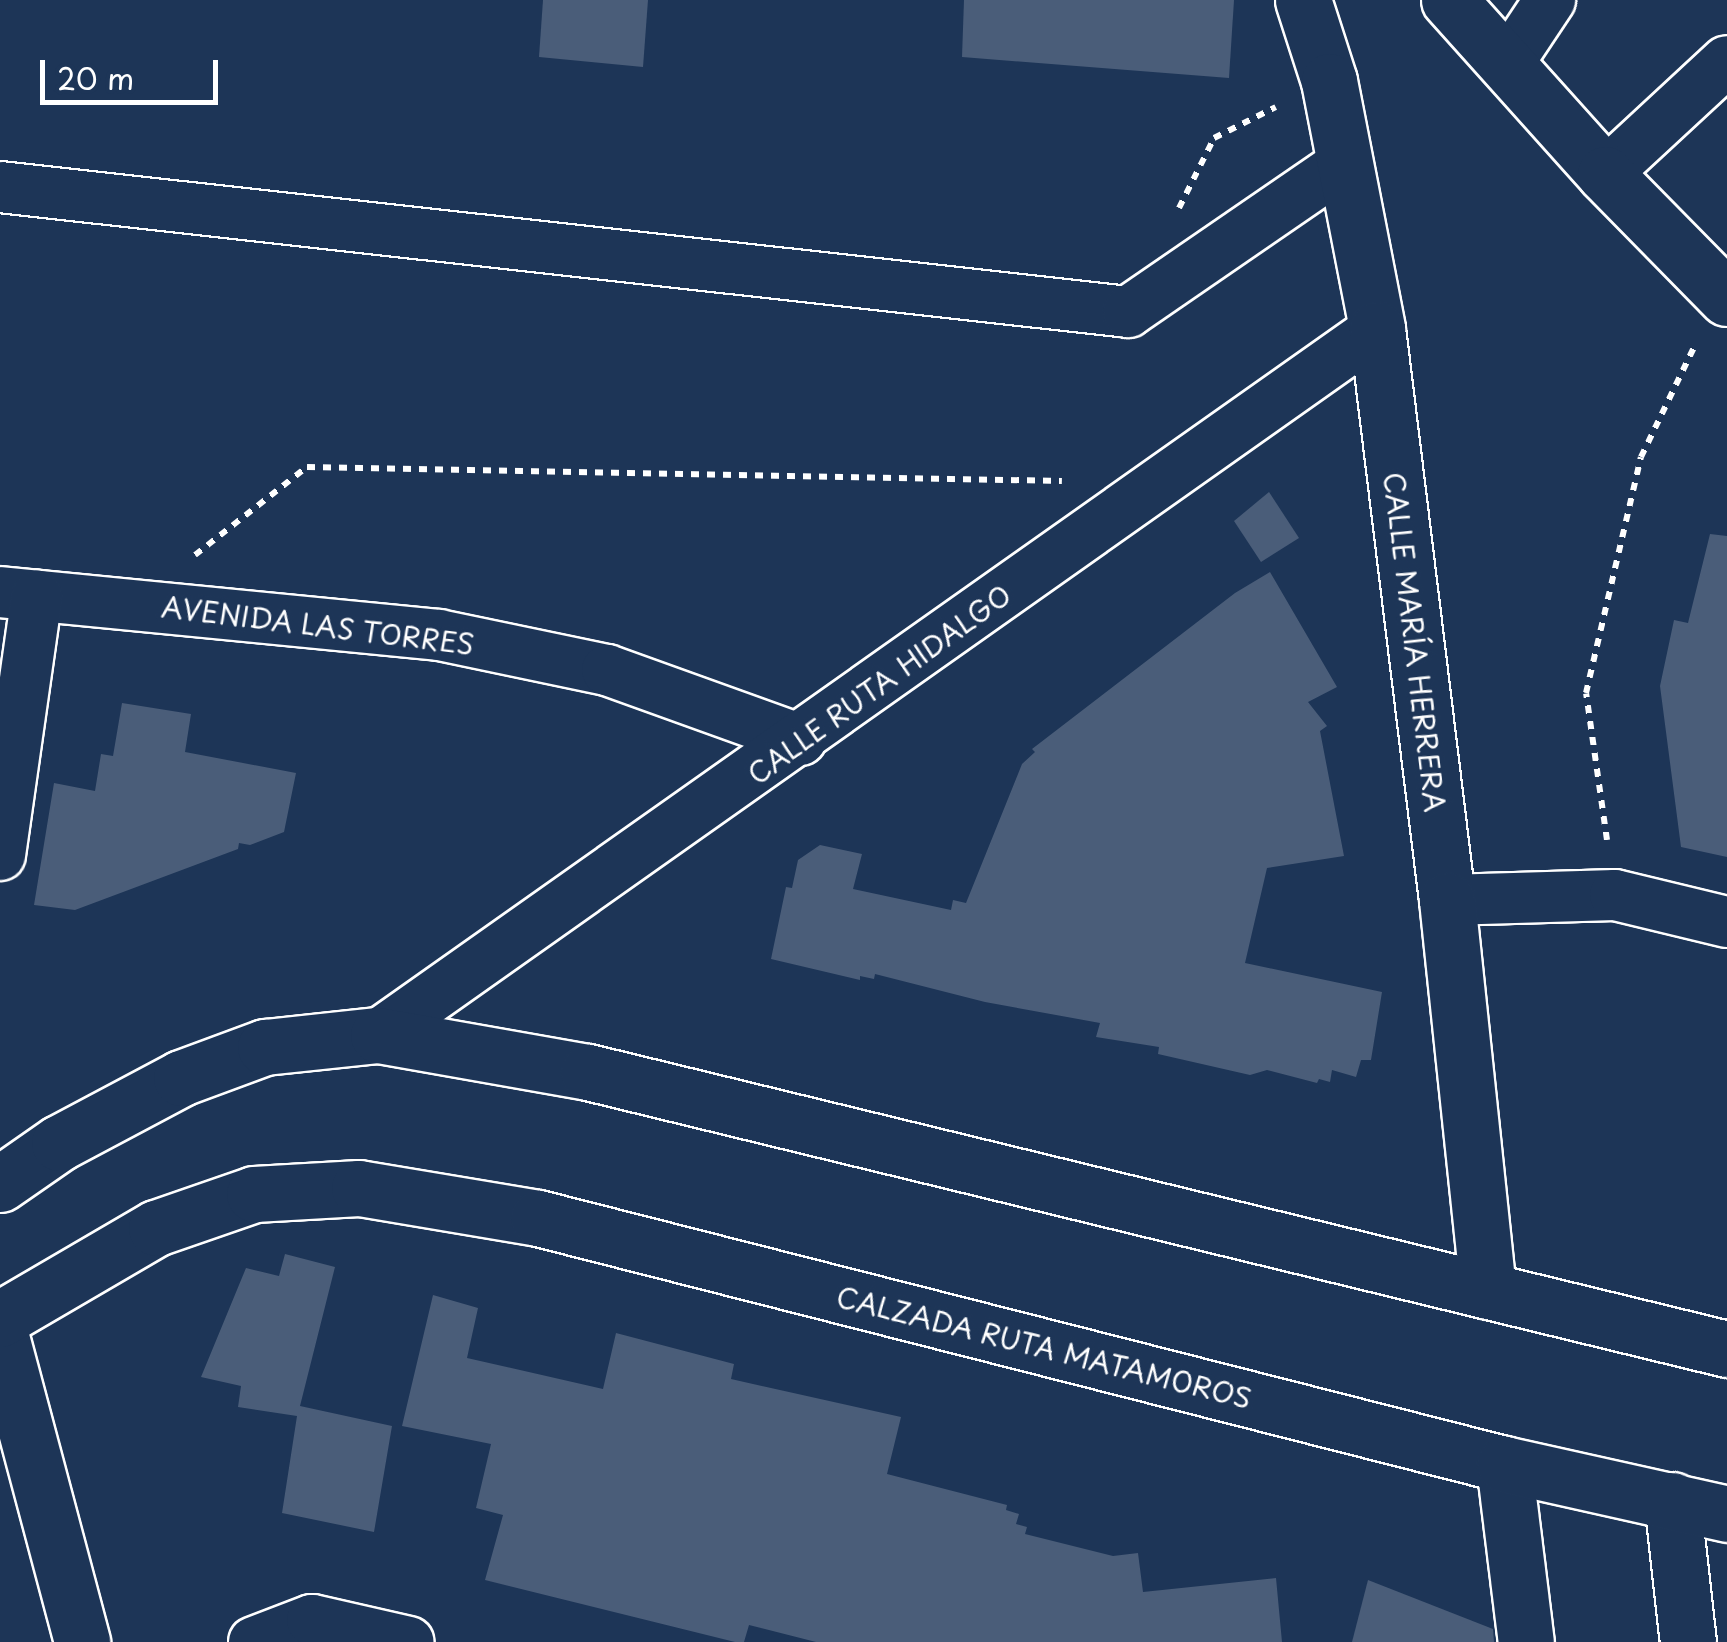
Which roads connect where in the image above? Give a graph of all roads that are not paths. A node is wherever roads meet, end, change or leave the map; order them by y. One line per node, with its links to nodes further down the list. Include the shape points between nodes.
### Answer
1 (1303, 0): 6 (main road, CALLE MARÍA HERRERA, via 1330,81)
2 (1449, 0): 5 (main road)
3 (1550, 0): 5 (street)
4 (1727, 61): 7 (street)
5 (1508, 63): 7 (main road)
6 (1346, 162): 8 (street, via 1128,312); 10 (main road, CALLE MARÍA HERRERA)
7 (1605, 174): 9 (main road)
8 (0, 187)
9 (1723, 297)
10 (1377, 329): 12 (street, CALLE RUTA HIDALGO); 14 (main road, CALLE MARÍA HERRERA)
11 (18, 594): 12 (street, AVENIDA LAS TORRES, via 458,638 607,670); 13 (street)
12 (801, 740): 16 (street, CALLE RUTA HIDALGO)
13 (0, 855)
14 (1447, 900): 15 (street, via 1616,896); 18 (main road, CALLE MARÍA HERRERA)
15 (1727, 922)
16 (378, 1035): 17 (main road, via 265,1047 181,1078); 18 (main road, via 588,1072)
17 (0, 1184)
18 (1488, 1291): 21 (main road)
19 (0, 1319): 22 (main road, CALZADA RUTA MATAMOROS, via 156,1228 254,1194 359,1188 538,1218)
20 (0, 1333): 25 (main road)
21 (1727, 1349)
22 (1504, 1464): 23 (main road, CALZADA RUTA MATAMOROS); 28 (main road)
23 (1672, 1500): 24 (main road, CALZADA RUTA MATAMOROS); 29 (main road)
24 (1727, 1514)
25 (82, 1642)
26 (254, 1642): 27 (street, via 312,1620)
27 (409, 1642)
28 (1526, 1642)
29 (1688, 1642)

